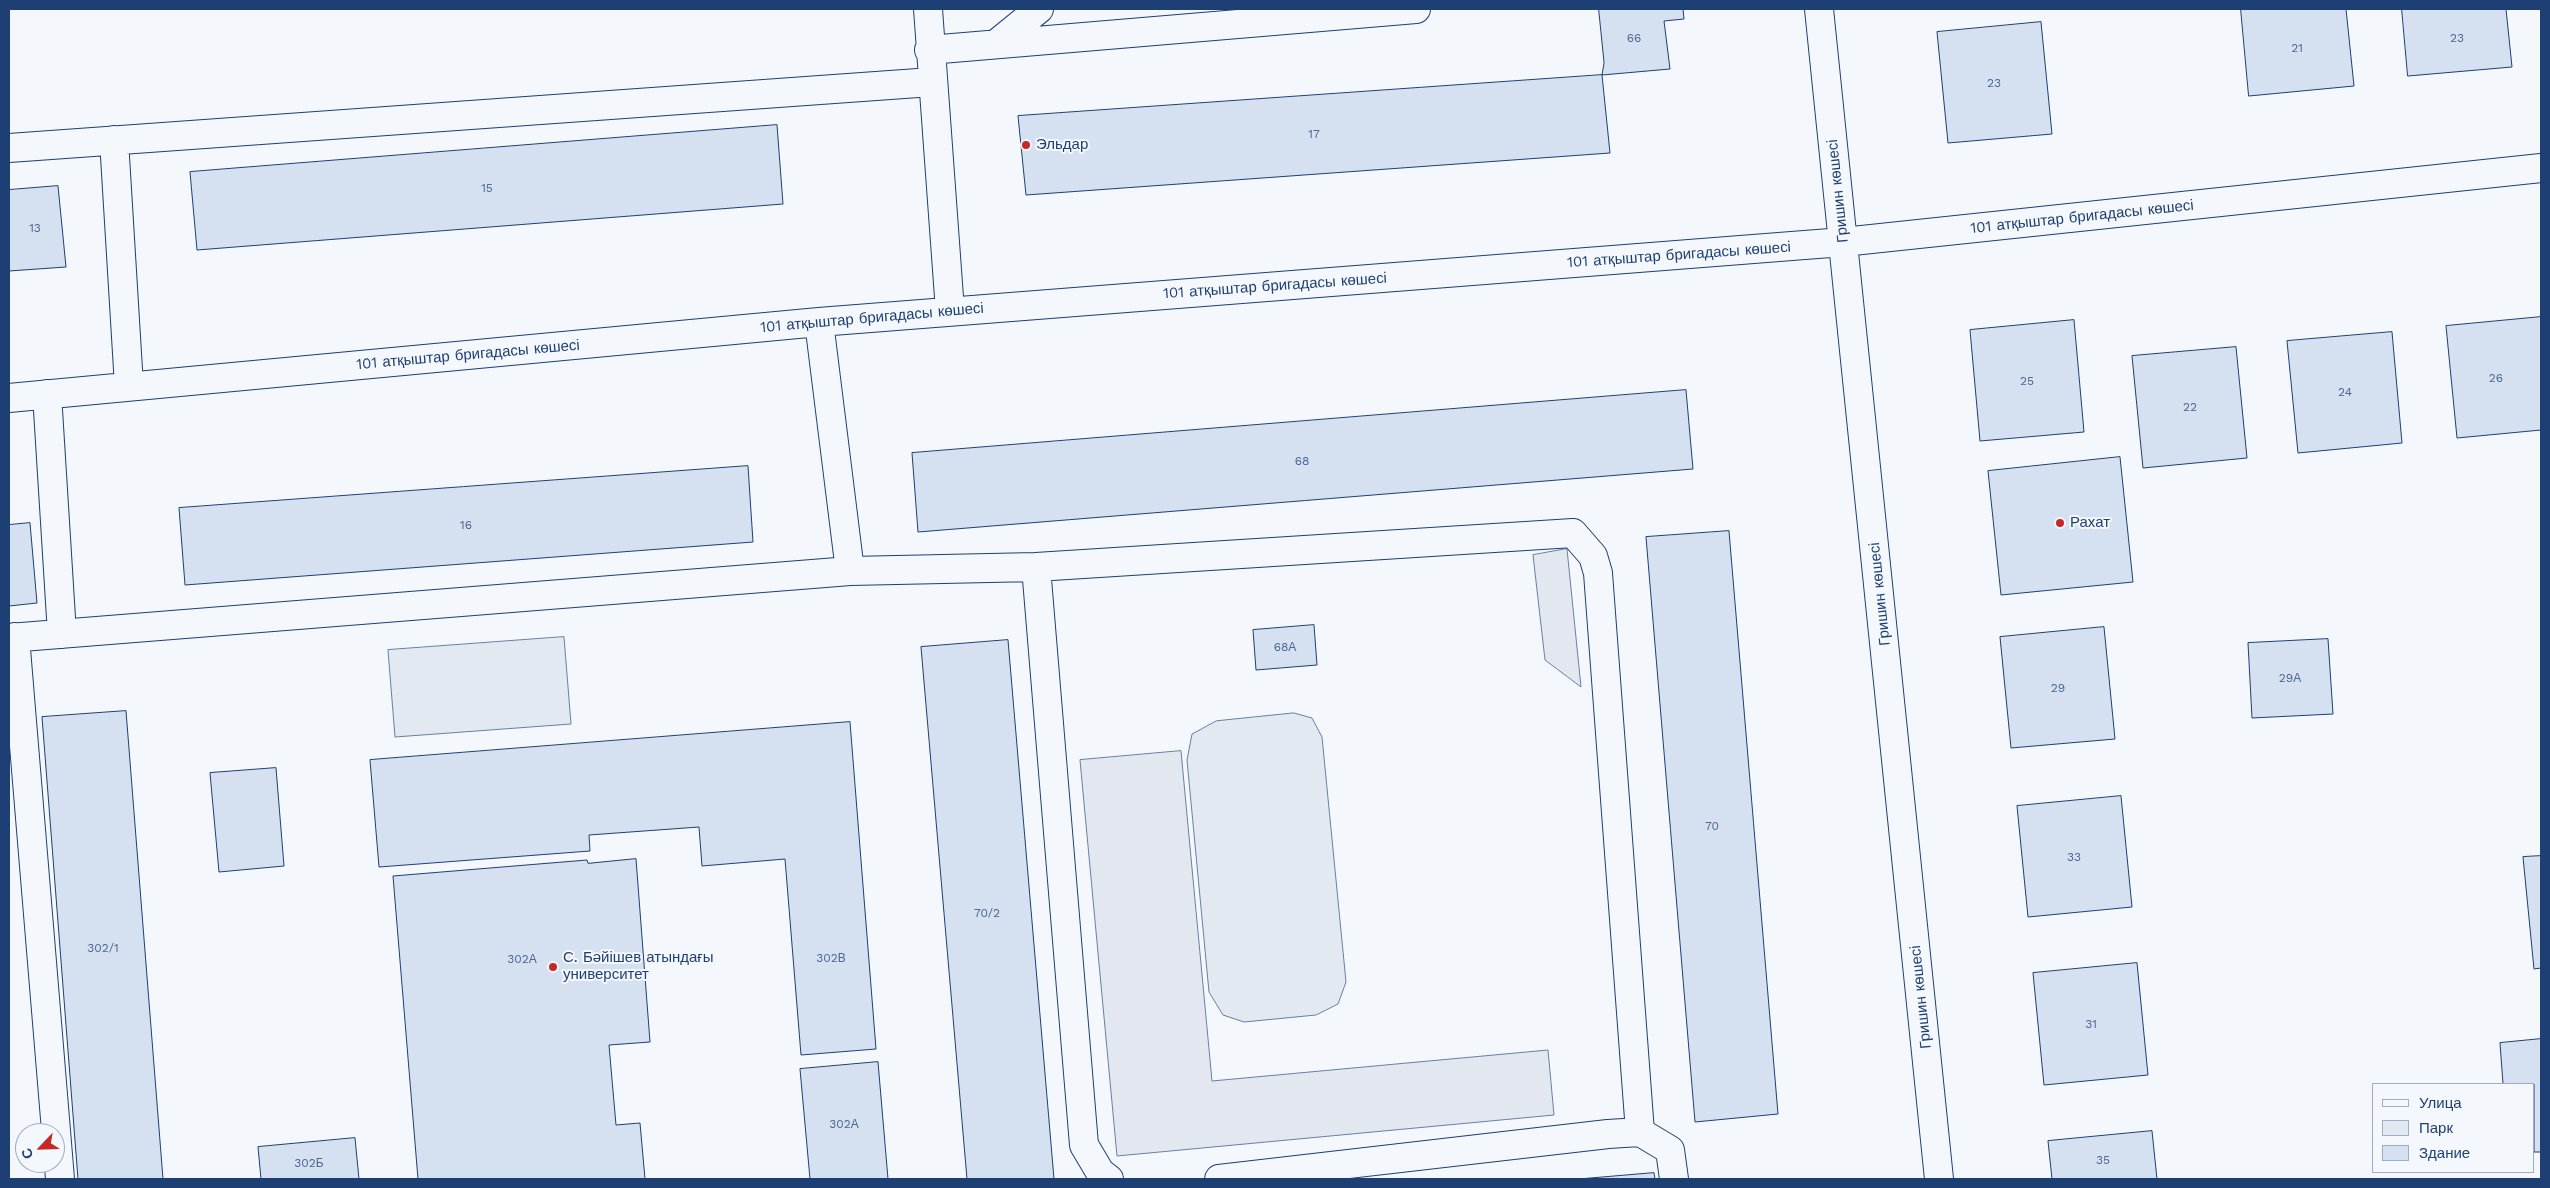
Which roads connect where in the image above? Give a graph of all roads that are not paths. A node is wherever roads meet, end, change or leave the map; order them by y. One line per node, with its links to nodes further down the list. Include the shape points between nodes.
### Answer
1 (928, 9): 6 (street)
2 (1039, 9): 5 (street)
3 (1416, 9): 5 (street)
4 (1819, 9): 11 (street, Гришин көшесі)
5 (996, 44): 6 (street)
6 (929, 50): 7 (street)
7 (932, 82): 8 (street); 12 (street)
8 (114, 140): 9 (street); 14 (street)
9 (9, 148)
10 (2541, 168): 11 (street, 101 атқыштар бригадасы көшесі)
11 (1843, 242): 12 (street, 101 атқыштар бригадасы көшесі); 26 (street, Гришин көшесі)
12 (950, 311): 13 (street, 101 атқыштар бригадасы көшесі)
13 (819, 322): 14 (street, 101 атқыштар бригадасы көшесі); 18 (street)
14 (129, 386): 15 (street, 101 атқыштар бригадасы көшесі)
15 (47, 394): 16 (street, 101 атқыштар бригадасы көшесі); 19 (street)
16 (9, 398)
17 (1036, 567): 18 (street); 21 (street, via 1573,533 1593,556 1598,573); 23 (street, via 1084,1145 1100,1172)
18 (850, 571): 19 (street)
19 (62, 634): 20 (street)
20 (12, 638): 22 (street)
21 (1640, 1132): 24 (street); 25 (street, via 1670,1150)
22 (60, 1179)
23 (1109, 1179)
24 (1219, 1179)
25 (1674, 1179)
26 (1939, 1179)

